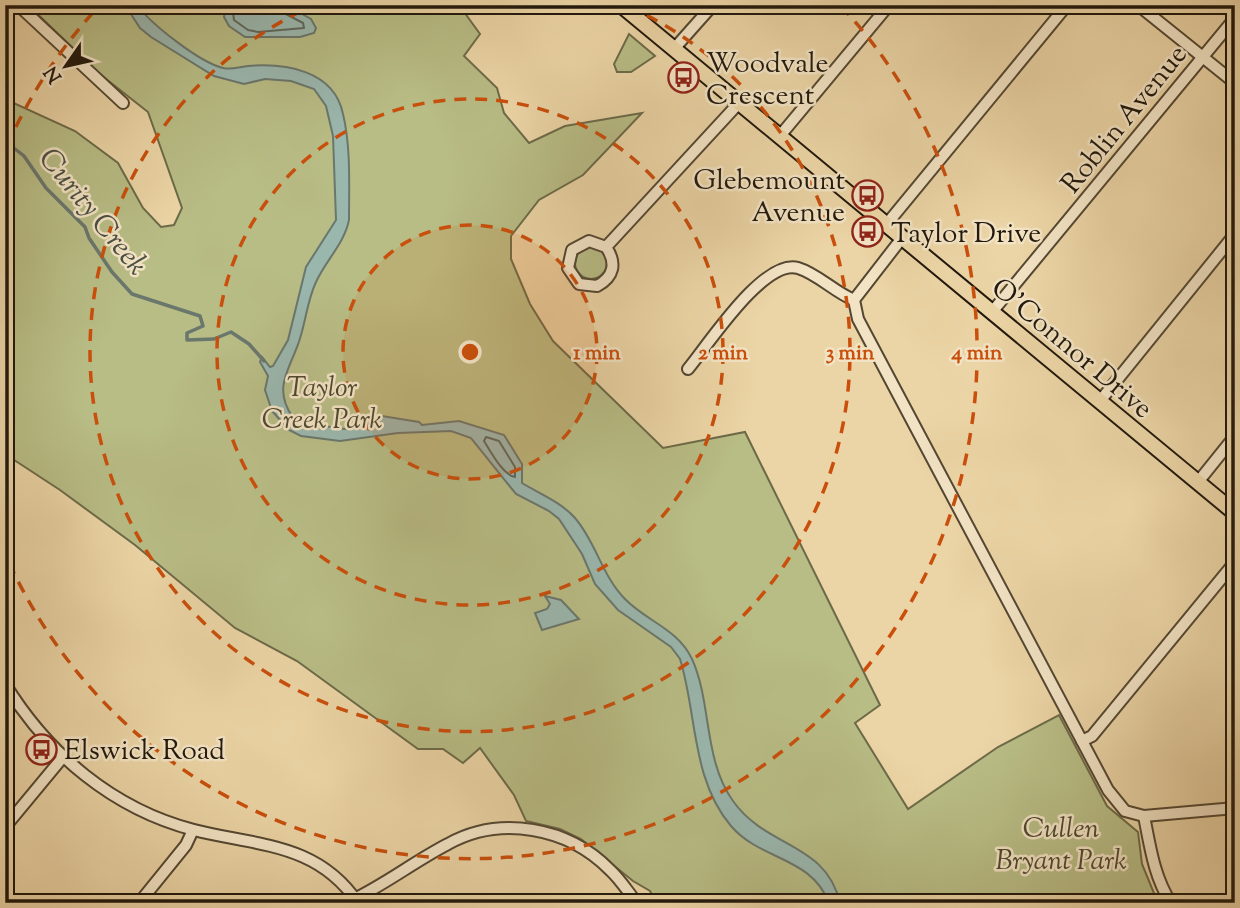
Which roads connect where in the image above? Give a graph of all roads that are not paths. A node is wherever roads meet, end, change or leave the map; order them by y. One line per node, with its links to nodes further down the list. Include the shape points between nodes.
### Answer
1 (18, 5): 11 (street)
2 (621, 5): 8 (main road, O'Connor Drive)
3 (713, 5): 8 (street)
4 (889, 5): 13 (street)
5 (1067, 5): 14 (street)
6 (1138, 5): 9 (street)
7 (1235, 18): 9 (street, Roblin Avenue)
8 (673, 50): 12 (main road, O'Connor Drive)
9 (1202, 57): 10 (street); 19 (street, Roblin Avenue)
10 (1235, 83)
11 (123, 103)
12 (738, 104): 13 (main road, O'Connor Drive); 17 (street)
13 (779, 137): 14 (main road, O'Connor Drive)
14 (886, 225): 16 (main road, O'Connor Drive)
15 (1235, 234): 21 (street)
16 (902, 238): 18 (street); 19 (main road, O'Connor Drive)
17 (606, 247): 17 (street, via 589,241 572,250 568,268 572,277 588,287 606,281 614,264)
18 (854, 300): 20 (street, via 798,268 780,269 761,281); 27 (street, via 858,319)
19 (992, 312): 21 (main road, O'Connor Drive)
20 (688, 369)
21 (1100, 401): 23 (main road, O'Connor Drive)
22 (1235, 436): 23 (street)
23 (1198, 482): 24 (main road, O'Connor Drive)
24 (1235, 513)
25 (1235, 562): 27 (street, via 1092,736)
26 (5, 684): 28 (street)
27 (1082, 741): 30 (street, via 1115,802 1125,811)
28 (63, 757): 31 (street); 32 (street, via 129,805)
29 (1235, 808): 30 (street)
30 (1144, 816): 36 (street, via 1150,851)
31 (5, 827)
32 (193, 830): 33 (street, via 282,847 327,869); 34 (street)
33 (353, 901): 35 (street, via 451,842 505,828 554,834 578,846 610,870)
34 (139, 903)
35 (637, 903)
36 (1171, 903)

